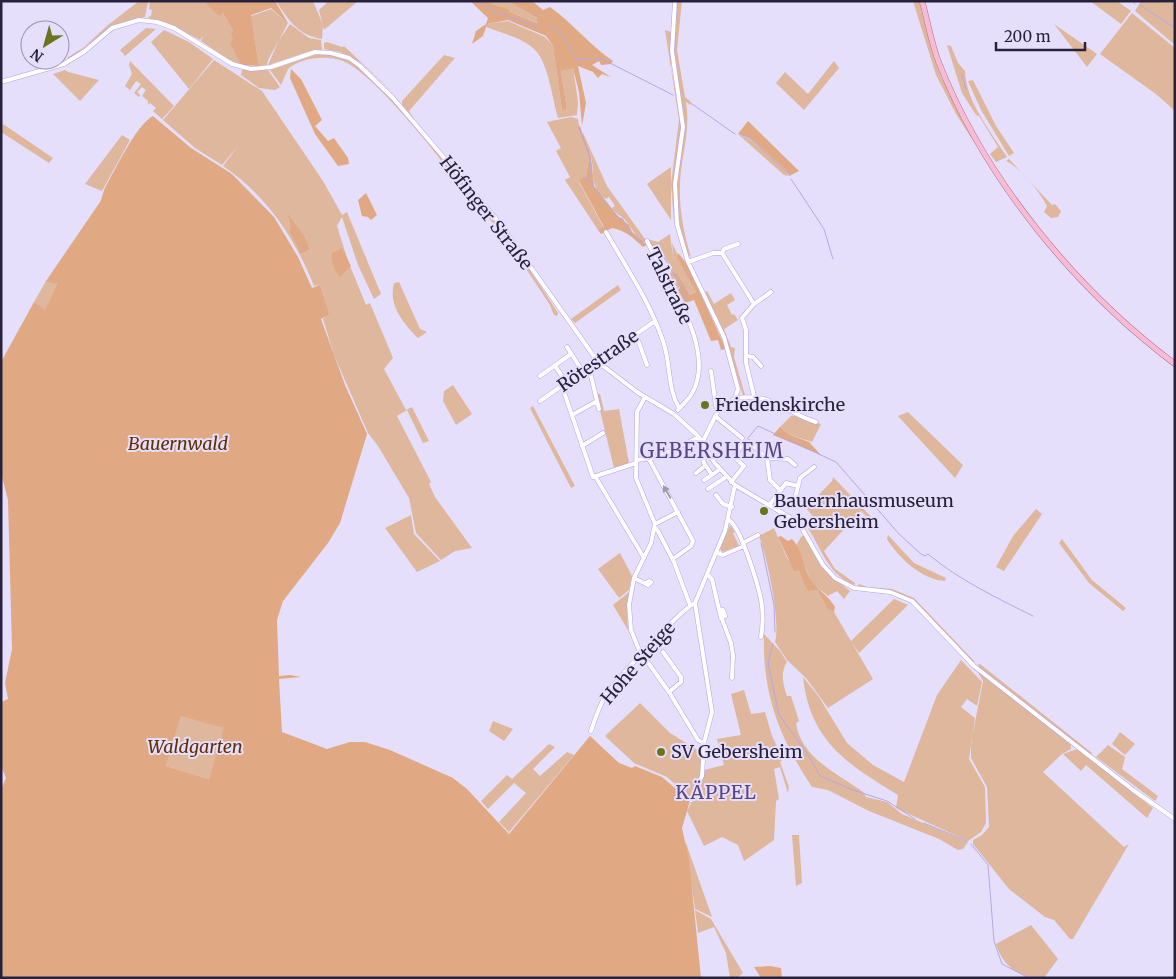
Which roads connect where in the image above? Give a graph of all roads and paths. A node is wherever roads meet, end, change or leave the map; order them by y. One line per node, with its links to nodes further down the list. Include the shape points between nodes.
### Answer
1 (675, 1): 8 (street, via 672,51 683,127 676,207)
2 (922, 1): 17 (main road, via 933,44 948,83 972,130 1016,199 1087,288)
3 (1, 82): 16 (street, Höfinger Straße, via 64,64 112,28 139,20 174,28 223,58 251,69 281,64 307,54 331,53 349,58 398,103 498,221)
4 (606, 232): 11 (street)
5 (648, 243): 32 (street, Talstraße, via 680,300 695,344 696,380 691,395)
6 (738, 244): 7 (street, via 724,249)
7 (722, 253): 8 (street); 10 (street)
8 (688, 262): 29 (street, via 724,337 738,389)
9 (771, 292): 10 (street)
10 (754, 304): 15 (street, via 742,318)
11 (655, 321): 12 (street, Rötestraße); 32 (street, via 668,358 671,394)
12 (636, 335): 16 (street, Rötestraße); 18 (street)
13 (567, 347): 14 (street)
14 (571, 354): 19 (street); 22 (street)
15 (747, 356): 20 (street, via 753,357); 27 (street)
16 (598, 362): 21 (street, Rötestraße); 28 (street, Höfinger Straße)
17 (1175, 364)
18 (647, 365)
19 (555, 366): 24 (street); 25 (street)
20 (761, 366)
21 (589, 368): 22 (street, Rötestraße); 30 (street)
22 (583, 372): 25 (street, Rötestraße)
23 (711, 372): 34 (street)
24 (540, 376)
25 (567, 383): 26 (street, Rötestraße)
26 (562, 386): 31 (street, Rötestraße); 36 (street)
27 (754, 396): 29 (street); 38 (street, via 772,400)
28 (645, 397): 35 (street, Höfinger Straße); 49 (street, via 638,412)
29 (735, 398): 34 (street)
30 (597, 400): 33 (street); 36 (street)
31 (540, 401)
32 (679, 408): 35 (street, Talstraße)
33 (599, 409)
34 (718, 411): 37 (street)
35 (674, 414): 40 (street, Höfinger Straße)
36 (572, 415): 45 (street)
37 (715, 416): 41 (street); 42 (street)
38 (816, 422)
39 (603, 433): 45 (street)
40 (699, 436): 42 (street, Höfinger Straße); 48 (street)
41 (742, 438)
42 (703, 441): 46 (street, Höfinger Straße)
43 (749, 442): 47 (street)
44 (742, 445): 59 (street, via 734,457 743,468)
45 (582, 446): 56 (street)
46 (709, 454): 51 (street, via 703,459); 53 (street, Höfinger Straße)
47 (767, 458): 50 (street, via 788,459); 62 (street, via 770,480)
48 (649, 459): 49 (street); 67 (street, one-way to 48)
49 (637, 462): 56 (street); 69 (street, via 637,485)
50 (795, 465)
51 (705, 466): 54 (street); 55 (street)
52 (814, 467): 60 (street, via 803,474)
53 (720, 469): 55 (street); 57 (street, Höfinger Straße)
54 (696, 473)
55 (712, 475): 58 (street)
56 (594, 476): 73 (street)
57 (726, 477): 59 (street, Höfinger Straße); 61 (street)
58 (704, 480)
59 (733, 484): 65 (street, Höfinger Straße); 66 (street)
60 (798, 486): 62 (street, via 788,482); 64 (street)
61 (708, 489)
62 (780, 490): 65 (street)
63 (716, 495): 66 (street, via 723,504)
64 (795, 498)
65 (770, 504): 88 (street, Höfinger Straße, via 801,524 831,574 848,586 863,591 894,593 916,604 974,666)
66 (732, 507): 68 (street)
67 (678, 512): 69 (street); 74 (street, via 693,544)
68 (729, 520): 71 (street); 72 (street)
69 (655, 526): 73 (street); 74 (street)
70 (758, 536): 71 (street)
71 (743, 545): 72 (street, via 723,555); 80 (street, via 762,604)
72 (717, 553): 75 (street)
73 (644, 558): 76 (street)
74 (673, 559): 79 (street)
75 (708, 575): 78 (street); 83 (street, via 712,579 719,609 725,616 721,618 734,655)
76 (634, 578): 77 (street); 82 (street, via 629,617 635,644)
77 (646, 584)
78 (695, 603): 79 (street, Hohe Steige); 86 (street, via 712,712)
79 (690, 605): 82 (street, Hohe Steige)
80 (761, 637)
81 (663, 652): 84 (street, via 682,677 681,682)
82 (642, 655): 84 (street); 85 (street, Hohe Steige, via 606,695)
83 (732, 678)
84 (669, 692): 86 (street, via 698,740)
85 (591, 731)
86 (704, 743): 87 (street, via 702,776)
87 (691, 800)
88 (1175, 819)

